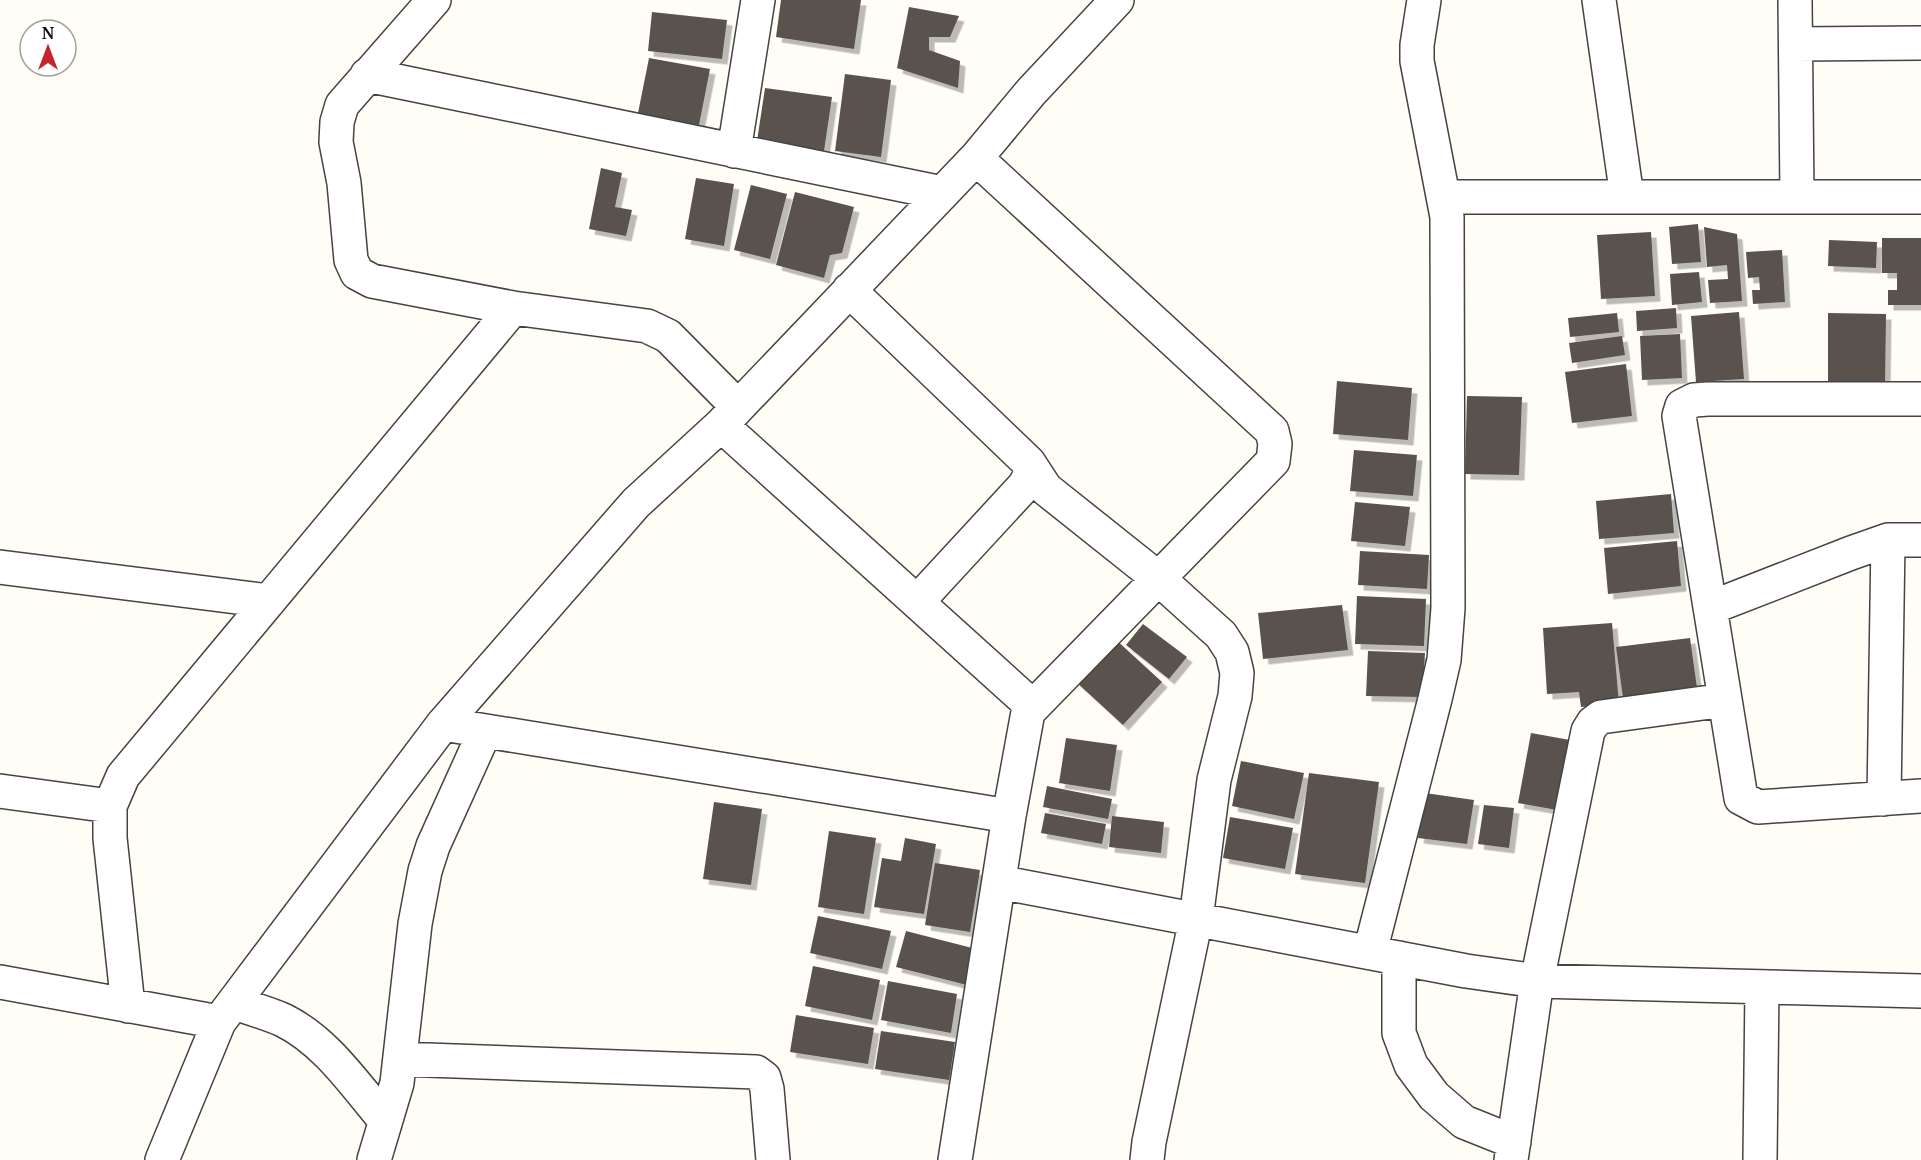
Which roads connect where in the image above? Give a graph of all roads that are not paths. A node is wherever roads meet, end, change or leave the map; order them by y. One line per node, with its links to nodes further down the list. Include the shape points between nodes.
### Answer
1 (434, 0): 9 (street)
2 (758, 0): 10 (street)
3 (1117, 0): 11 (street)
4 (1424, 0): 13 (street, via 1417,61)
5 (1599, 0): 14 (street)
6 (1795, 0): 8 (street)
7 (1921, 43): 8 (street)
8 (1796, 44): 15 (street)
9 (367, 75): 10 (street); 18 (street, via 342,105 337,122 336,142 351,260 357,273 372,281)
10 (734, 151): 12 (street)
11 (976, 158): 12 (street); 25 (street, via 1272,431 1273,461)
12 (942, 193): 17 (street)
13 (1444, 197): 14 (street); 40 (street, via 1448,608 1444,660)
14 (1627, 197): 15 (street)
15 (1797, 197): 16 (street)
16 (1921, 197)
17 (849, 290): 20 (street); 21 (street)
18 (513, 308): 20 (street, via 647,326 668,336); 26 (street)
19 (1921, 399): 28 (street, via 1708,399 1682,406 1679,416)
20 (729, 416): 27 (street); 31 (street, via 636,503)
21 (1029, 463): 25 (street, via 1046,489); 27 (street, via 1026,485)
22 (1888, 540): 23 (street); 28 (street); 35 (street)
23 (1921, 540)
24 (0, 567): 26 (street)
25 (1159, 579): 30 (street); 39 (street, via 1221,635 1233,652 1237,673 1212,790)
26 (269, 601): 36 (street, via 123,776)
27 (917, 602): 30 (street)
28 (1710, 608): 29 (street)
29 (1725, 700): 35 (street, via 1742,798 1750,804 1758,807); 41 (street, via 1601,717 1593,723 1588,731)
30 (1032, 706): 37 (street)
31 (443, 724): 32 (street); 46 (street)
32 (485, 731): 37 (street); 47 (street, via 425,871)
33 (0, 791): 36 (street)
34 (1921, 796): 35 (street)
35 (1884, 798)
36 (110, 806): 45 (street)
37 (1009, 816): 38 (street)
38 (999, 882): 39 (street); 53 (street)
39 (1196, 919): 40 (street); 54 (street)
40 (1384, 955): 41 (street); 49 (street, via 1399,1033 1411,1065 1434,1096 1464,1122)
41 (1536, 981): 43 (street); 49 (street)
42 (0, 982): 45 (street)
43 (1762, 987): 44 (street); 55 (street)
44 (1921, 991)
45 (128, 1006): 46 (street)
46 (227, 1012): 48 (street, via 283,1020 303,1033 326,1050); 50 (street)
47 (400, 1059): 48 (street); 52 (street, via 756,1072 764,1078 767,1089)
48 (385, 1120): 51 (street)
49 (1513, 1151)
50 (162, 1160)
51 (374, 1160)
52 (773, 1160)
53 (955, 1160)
54 (1147, 1160)
55 (1760, 1160)

